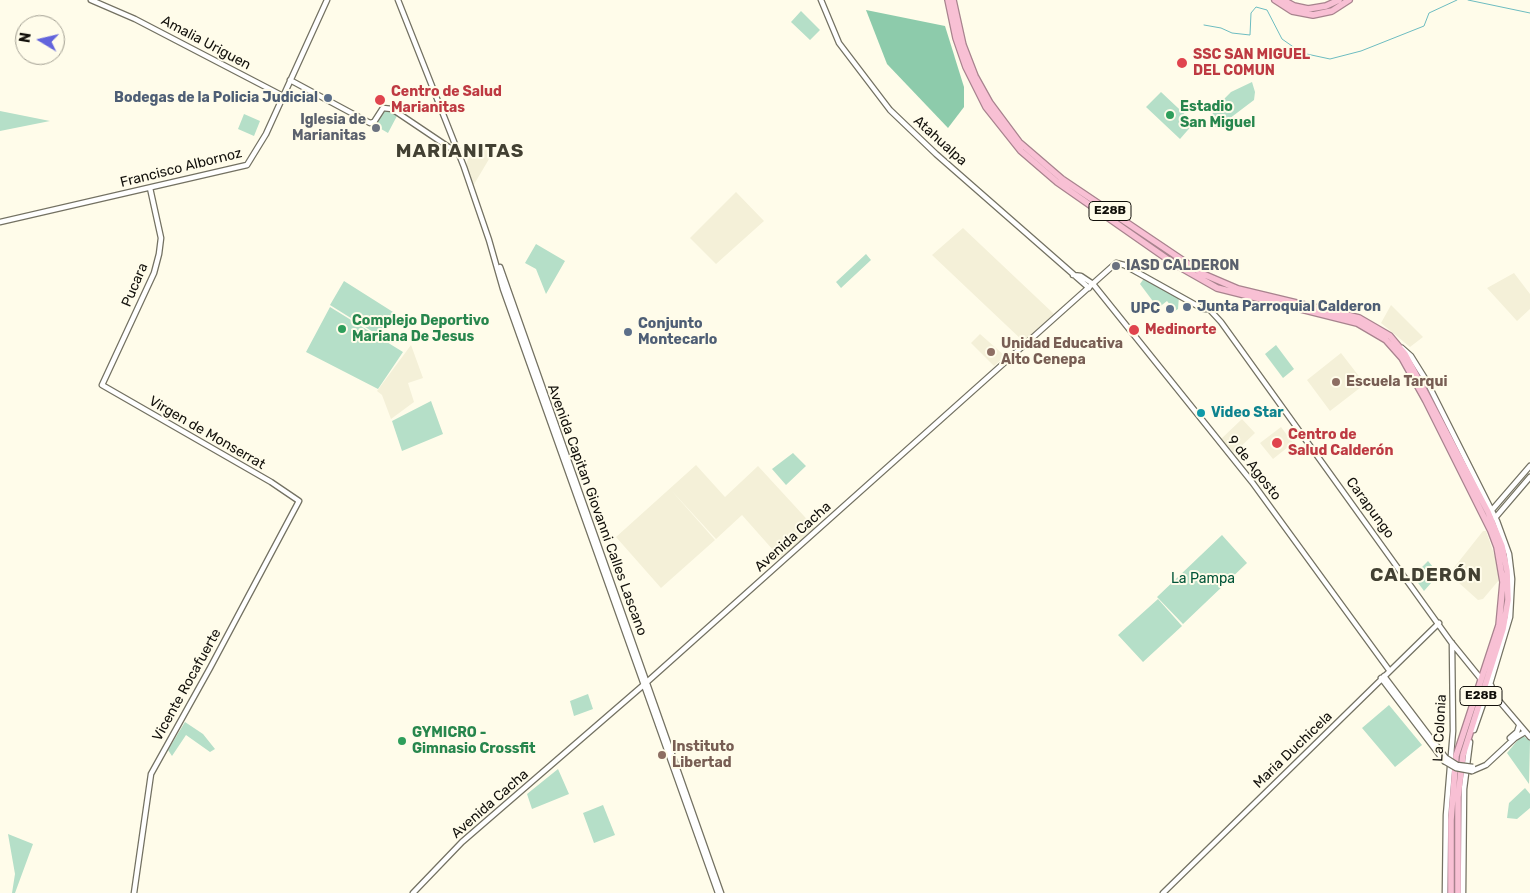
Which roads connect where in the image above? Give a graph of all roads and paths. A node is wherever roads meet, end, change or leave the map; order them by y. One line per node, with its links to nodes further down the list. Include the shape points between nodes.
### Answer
1 (91, 0): 12 (street, Amalia Uriguen, via 135,19)
2 (327, 0): 11 (street, Francisco Albornoz)
3 (398, 0): 13 (street)
4 (821, 0): 19 (street, Atahualpa, via 839,43 890,110 1073,275 1081,276)
5 (948, 0): 32 (highway, E28B, via 966,67 986,107 1021,151 1057,182 1173,263 1217,288 1357,323 1386,340 1402,358 1478,503 1497,547 1503,603 1492,648)
6 (953, 0): 21 (highway, E28B, via 963,46 990,104 1019,142 1062,178 1203,274 1238,289 1359,318 1381,330)
7 (1274, 0): 10 (highway, via 1287,9 1309,15 1332,11)
8 (1283, 0): 9 (highway, via 1308,9)
9 (1339, 0)
10 (1349, 0)
11 (290, 80): 12 (street, Francisco Albornoz); 14 (street, via 370,124 382,109 390,108)
12 (283, 96): 16 (street, Francisco Albornoz, via 266,134 247,165)
13 (452, 141): 14 (street); 15 (street)
14 (447, 146): 15 (street)
15 (456, 152): 18 (street)
16 (150, 188): 17 (street, Francisco Albornoz); 22 (street, Pucara, via 161,238 159,254 154,273)
17 (0, 222)
18 (490, 240): 33 (street, Avenida Capitan Giovanni Calles Lascano); 33 (street, via 503,289)
19 (1091, 286): 20 (street, Avenida Cacha, via 1119,263); 30 (street, 9 de Agosto, via 1260,492); 33 (street, Avenida Cacha)
20 (1202, 309): 28 (street, Carapungo, via 1209,309 1221,322)
21 (1399, 346): 26 (street, via 1411,356 1426,380); 42 (highway, E28B, via 1488,512 1502,546 1507,571 1508,600 1503,629 1463,755 1458,797)
22 (102, 385): 25 (street, Virgen de Monserrat)
23 (1530, 466): 26 (street)
24 (1530, 478): 27 (street)
25 (299, 501): 43 (street, Vicente Rocafuerte, via 150,774)
26 (1492, 510): 27 (street)
27 (1495, 518): 34 (street, via 1509,554 1512,603 1507,632)
28 (1439, 623): 29 (street, Carapungo); 30 (street, Maria Duchicela)
29 (1452, 642): 32 (street, Carapungo); 41 (street, La Colonia, via 1453,731 1446,815)
30 (1389, 670): 31 (street, Maria Duchicela)
31 (1383, 677): 40 (street, bridge, via 1445,760); 46 (street, Maria Duchicela)
32 (1480, 678): 41 (highway, E28B, via 1456,756)
33 (646, 683): 44 (street, Avenida Cacha, via 467,838); 45 (street)
34 (1490, 684): 35 (street); 36 (street)
35 (1486, 696): 36 (street); 42 (street, via 1469,745 1466,765)
36 (1495, 696): 37 (street)
37 (1519, 726): 38 (street); 40 (street, via 1517,732)
38 (1525, 732): 39 (street); 40 (street, via 1486,765)
39 (1530, 737)
40 (1472, 769)
41 (1449, 871): 47 (street, La Colonia); 48 (highway, E28B)
42 (1460, 884): 49 (highway, E28B); 50 (street)
43 (134, 893)
44 (413, 893)
45 (719, 893)
46 (1163, 893)
47 (1445, 893)
48 (1452, 893)
49 (1458, 893)
50 (1463, 893)

